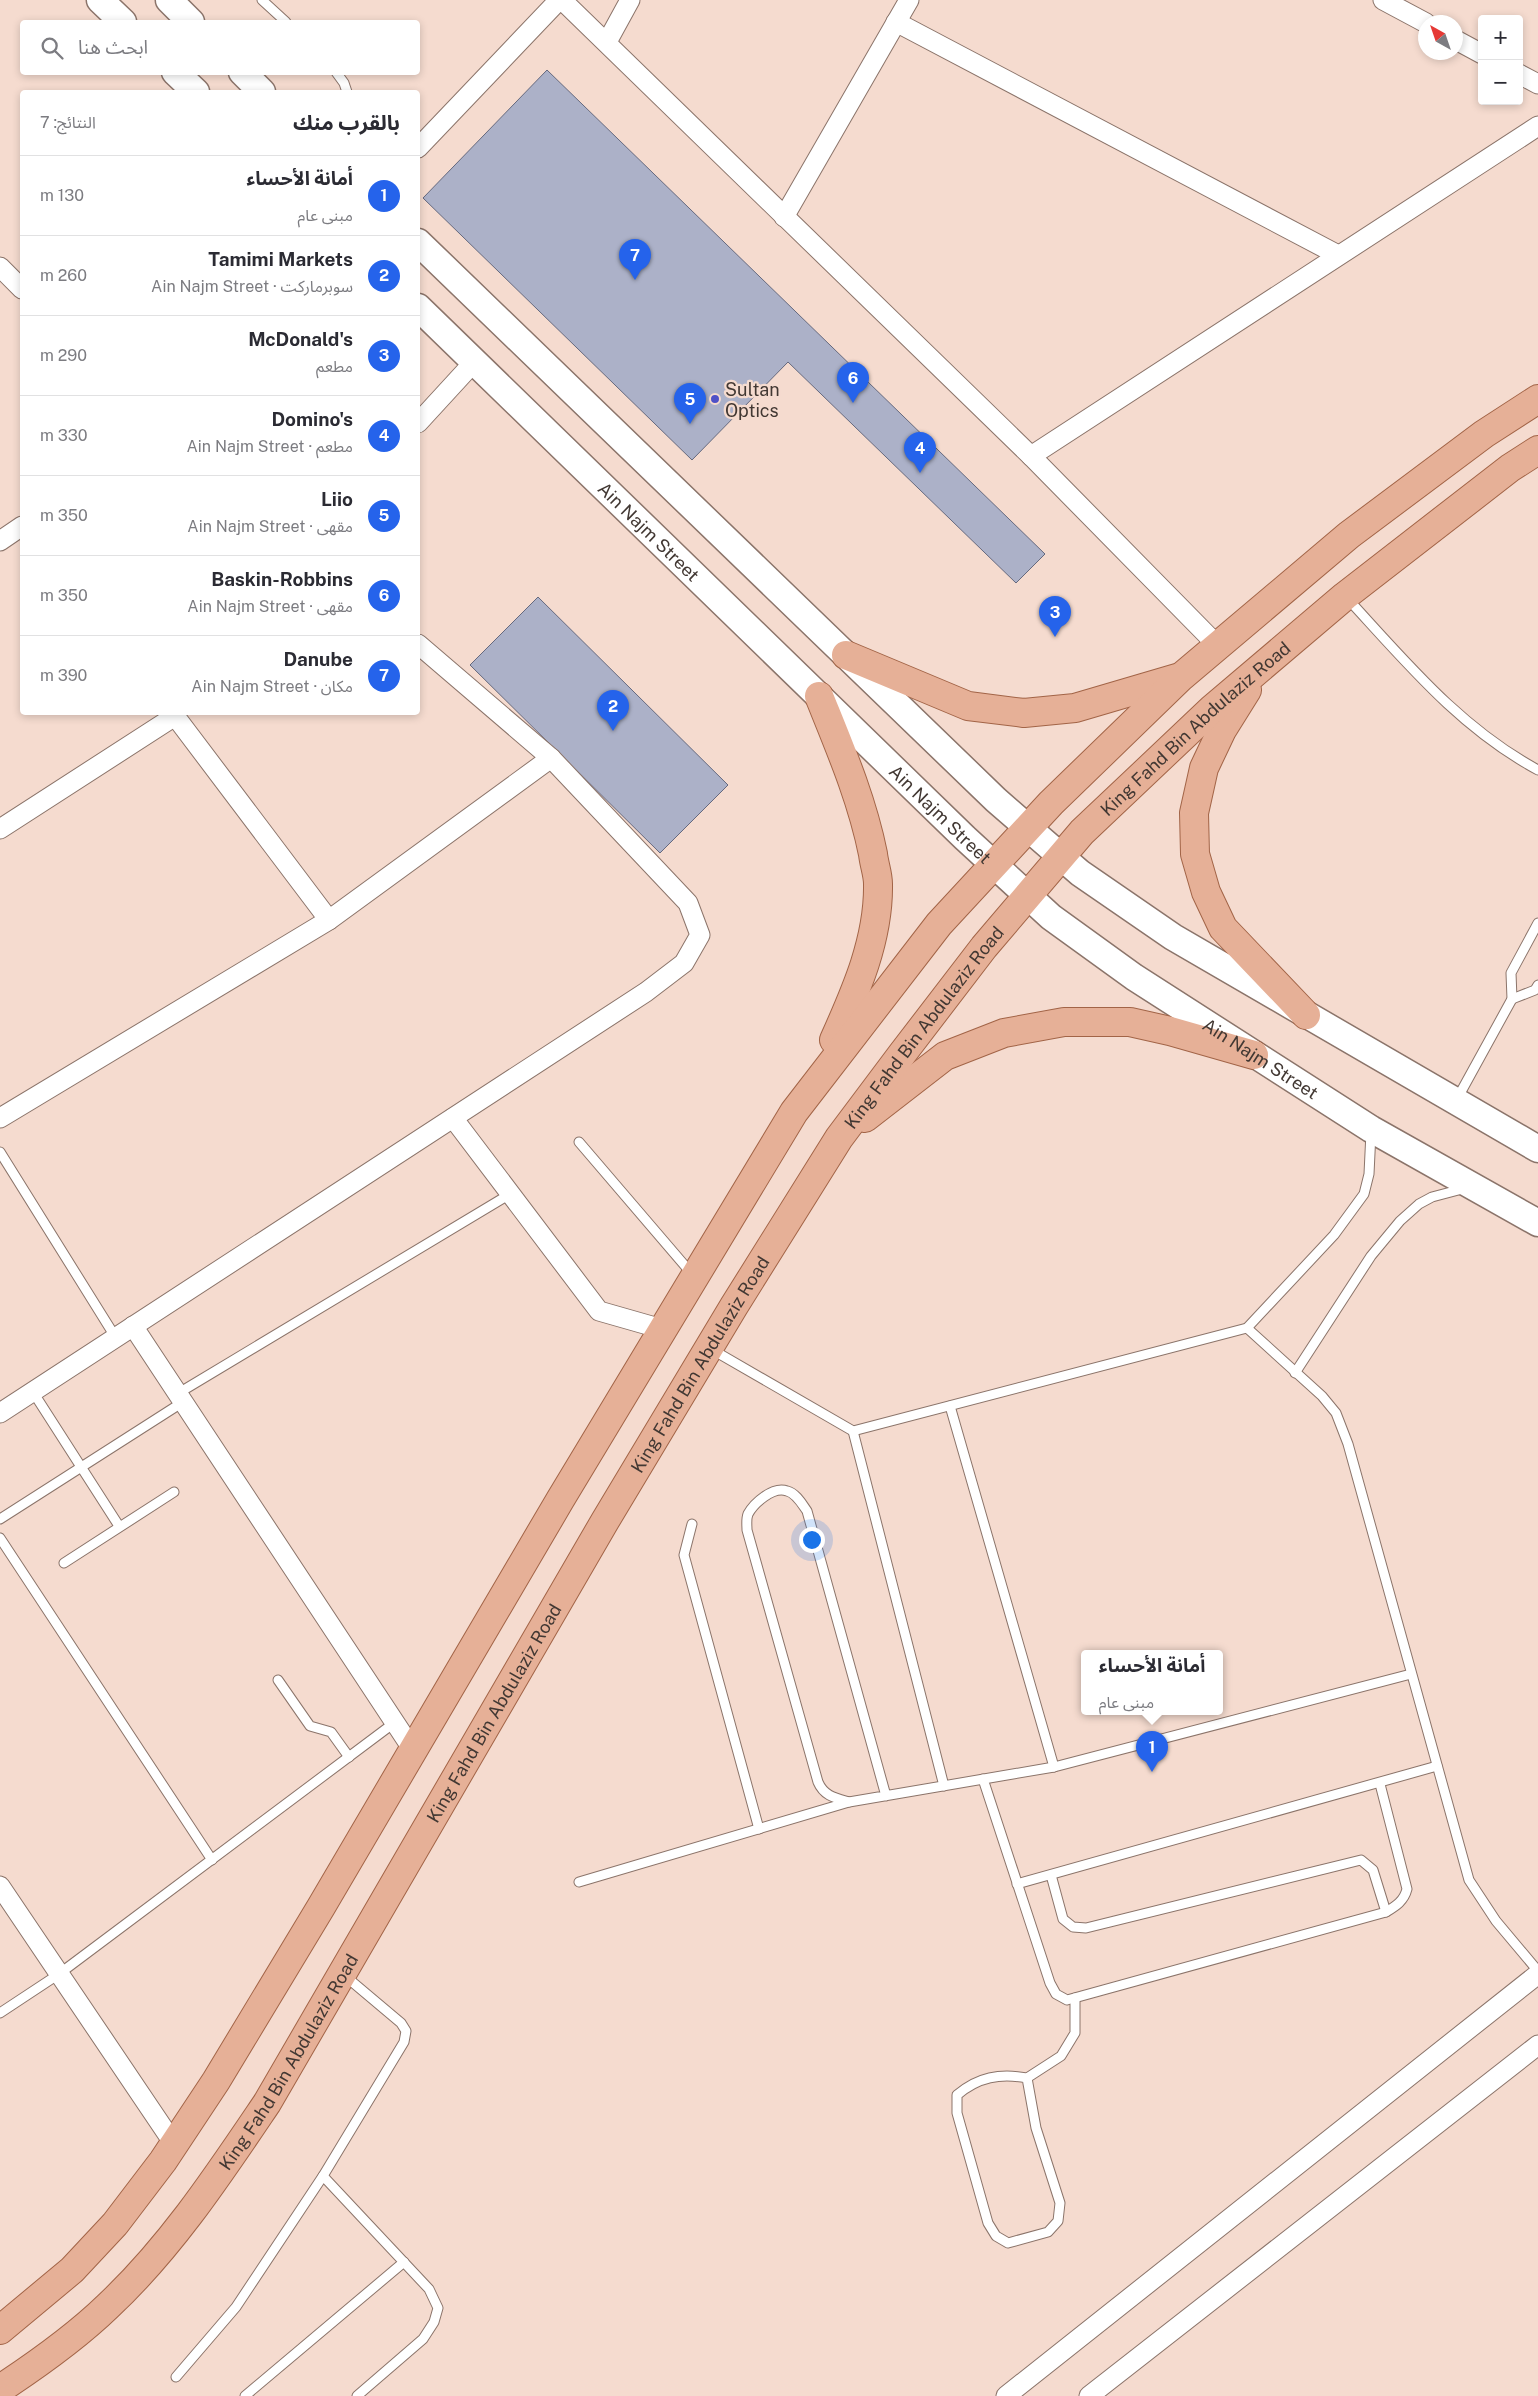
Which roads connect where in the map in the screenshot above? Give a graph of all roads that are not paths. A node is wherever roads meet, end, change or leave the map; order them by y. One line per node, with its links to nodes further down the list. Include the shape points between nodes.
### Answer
1 (100, 0): 9 (main road)
2 (169, 0): 10 (main road)
3 (262, 0): 11 (lane)
4 (560, 0): 13 (street); 25 (street)
5 (630, 0): 13 (street)
6 (909, 0): 12 (street)
7 (1382, 0): 8 (street)
8 (1418, 19)
9 (121, 20)
10 (189, 20)
11 (284, 20)
12 (896, 22): 26 (street); 28 (street)
13 (607, 42): 26 (street)
14 (1463, 44): 15 (street)
15 (1478, 52)
16 (178, 75): 21 (main road)
17 (245, 75): 22 (main road)
18 (338, 75): 23 (lane)
19 (1523, 76): 20 (street)
20 (1538, 84)
21 (194, 90)
22 (260, 90)
23 (346, 90)
24 (1538, 126): 28 (street)
25 (420, 146)
26 (784, 217): 36 (street)
27 (420, 244): 42 (main road)
28 (1338, 255): 36 (street)
29 (0, 267): 30 (street)
30 (20, 287)
31 (420, 309): 32 (main road, Ain Najm Street)
32 (474, 362): 34 (street); 45 (main road, Ain Najm Street)
33 (1538, 399): 41 (main road, via 1484,434 1349,534)
34 (420, 421)
35 (1538, 450): 39 (main road, King Fahd Bin Abdulaziz Road, via 1510,468)
36 (1031, 456): 41 (street)
37 (20, 527): 38 (street)
38 (0, 541)
39 (1345, 596): 43 (main road, King Fahd Bin Abdulaziz Road); 49 (lane, via 1439,697 1484,736)
40 (420, 646): 48 (street)
41 (1218, 646): 44 (main road)
42 (846, 655): 44 (main road, via 968,706 1024,713 1075,708); 50 (main road)
43 (1260, 669): 52 (main road, King Fahd Bin Abdulaziz Road, via 1082,832); 59 (main road, via 1222,730 1204,768 1194,813 1195,854 1206,892 1223,928)
44 (1180, 677): 50 (main road)
45 (819, 696): 53 (main road, Ain Najm Street); 61 (main road, via 853,782 869,835 878,884 872,938 859,986)
46 (171, 715): 51 (street)
47 (174, 715): 55 (street)
48 (551, 758): 55 (street); 64 (street, via 688,903 700,934 684,963 646,992)
49 (1538, 770)
50 (1028, 828): 52 (main road); 53 (main road)
51 (0, 829)
52 (1061, 856): 54 (main road, King Fahd Bin Abdulaziz Road); 59 (main road, via 1172,937)
53 (994, 864): 54 (main road, Ain Najm Street); 61 (main road, via 939,924)
54 (1028, 896): 60 (main road, Ain Najm Street, via 1051,918 1134,977); 66 (main road, King Fahd Bin Abdulaziz Road, via 977,956)
55 (329, 920): 63 (street)
56 (1537, 928): 58 (lane, via 1511,973)
57 (1538, 985): 58 (lane, via 1535,990)
58 (1512, 999): 62 (lane)
59 (1306, 1015): 62 (main road)
60 (1254, 1055): 65 (main road, Ain Najm Street); 66 (main road, via 1130,1022 1064,1022 1004,1033 946,1056)
61 (816, 1082): 73 (main road, via 794,1112)
62 (1456, 1102): 67 (main road)
63 (0, 1118)
64 (453, 1118): 71 (street); 74 (street)
65 (1371, 1129): 70 (main road, Ain Najm Street); 75 (lane, via 1369,1174 1364,1194 1334,1234)
66 (838, 1138): 78 (main road, King Fahd Bin Abdulaziz Road)
67 (1528, 1140)
68 (579, 1142): 73 (lane)
69 (0, 1152): 77 (lane)
70 (1473, 1186): 72 (main road, Ain Najm Street); 79 (lane, via 1432,1197 1400,1221 1370,1256)
71 (510, 1194): 76 (street, via 599,1311); 81 (lane)
72 (1538, 1223)
73 (693, 1276): 76 (main road)
74 (133, 1326): 77 (street); 81 (street)
75 (1247, 1328): 79 (lane); 82 (lane)
76 (662, 1329): 95 (main road)
77 (116, 1338): 80 (street)
78 (709, 1348): 84 (lane); 111 (main road, King Fahd Bin Abdulaziz Road)
79 (1295, 1373): 92 (lane, via 1336,1413 1348,1444)
80 (33, 1392): 83 (street); 85 (lane)
81 (180, 1398): 85 (lane); 94 (street)
82 (950, 1406): 84 (lane); 98 (lane)
83 (0, 1413)
84 (853, 1431): 101 (lane)
85 (83, 1466): 87 (lane); 89 (lane)
86 (174, 1492): 89 (lane)
87 (0, 1519)
88 (692, 1524): 104 (lane, via 684,1555)
89 (120, 1526): 91 (lane)
90 (0, 1538): 105 (lane)
91 (64, 1563)
92 (1411, 1674): 97 (lane); 98 (lane)
93 (278, 1680): 96 (lane, via 310,1726 332,1732)
94 (394, 1722): 95 (street); 96 (lane)
95 (413, 1750): 118 (main road, via 216,2081)
96 (349, 1757): 105 (lane)
97 (1437, 1766): 100 (lane); 112 (lane, via 1469,1880 1496,1921)
98 (1054, 1767): 99 (lane)
99 (984, 1779): 101 (lane); 108 (lane)
100 (1380, 1784): 106 (lane); 110 (lane, via 1407,1889 1405,1898)
101 (944, 1786): 102 (lane)
102 (886, 1796): 103 (lane); 103 (lane, via 807,1511 792,1494 782,1490 754,1505 747,1516 747,1530 818,1782 822,1791)
103 (849, 1802): 104 (lane)
104 (759, 1829): 107 (lane)
105 (212, 1860): 113 (lane)
106 (1051, 1875): 108 (lane); 110 (lane, via 1063,1919 1073,1927 1086,1928 1362,1860 1373,1870)
107 (578, 1882)
108 (1017, 1884): 114 (lane, via 1050,1983 1056,1994 1067,2000)
109 (0, 1886): 113 (street)
110 (1386, 1912): 114 (lane)
111 (342, 1973): 119 (lane, via 406,2030 404,2042); 123 (main road, King Fahd Bin Abdulaziz Road, via 267,2103 207,2192 109,2306 48,2357)
112 (1538, 1973): 126 (street)
113 (59, 1974): 115 (lane); 118 (street)
114 (1075, 1998): 117 (lane, via 1075,2033 1061,2056)
115 (0, 2013)
116 (1538, 2045): 127 (street)
117 (1027, 2078): 117 (lane, via 1006,2074 970,2084 957,2095 957,2113 988,2223 996,2236 1008,2242 1048,2232 1058,2221 1060,2203 1036,2128)
118 (174, 2144): 121 (main road, via 115,2224 72,2270)
119 (323, 2176): 120 (lane); 122 (lane, via 236,2307)
120 (404, 2262): 124 (lane); 125 (lane, via 429,2289 438,2308 434,2322 423,2339)
121 (0, 2330)
122 (176, 2377)
123 (0, 2389)
124 (245, 2396)
125 (357, 2396)
126 (1006, 2396)
127 (1090, 2396)

